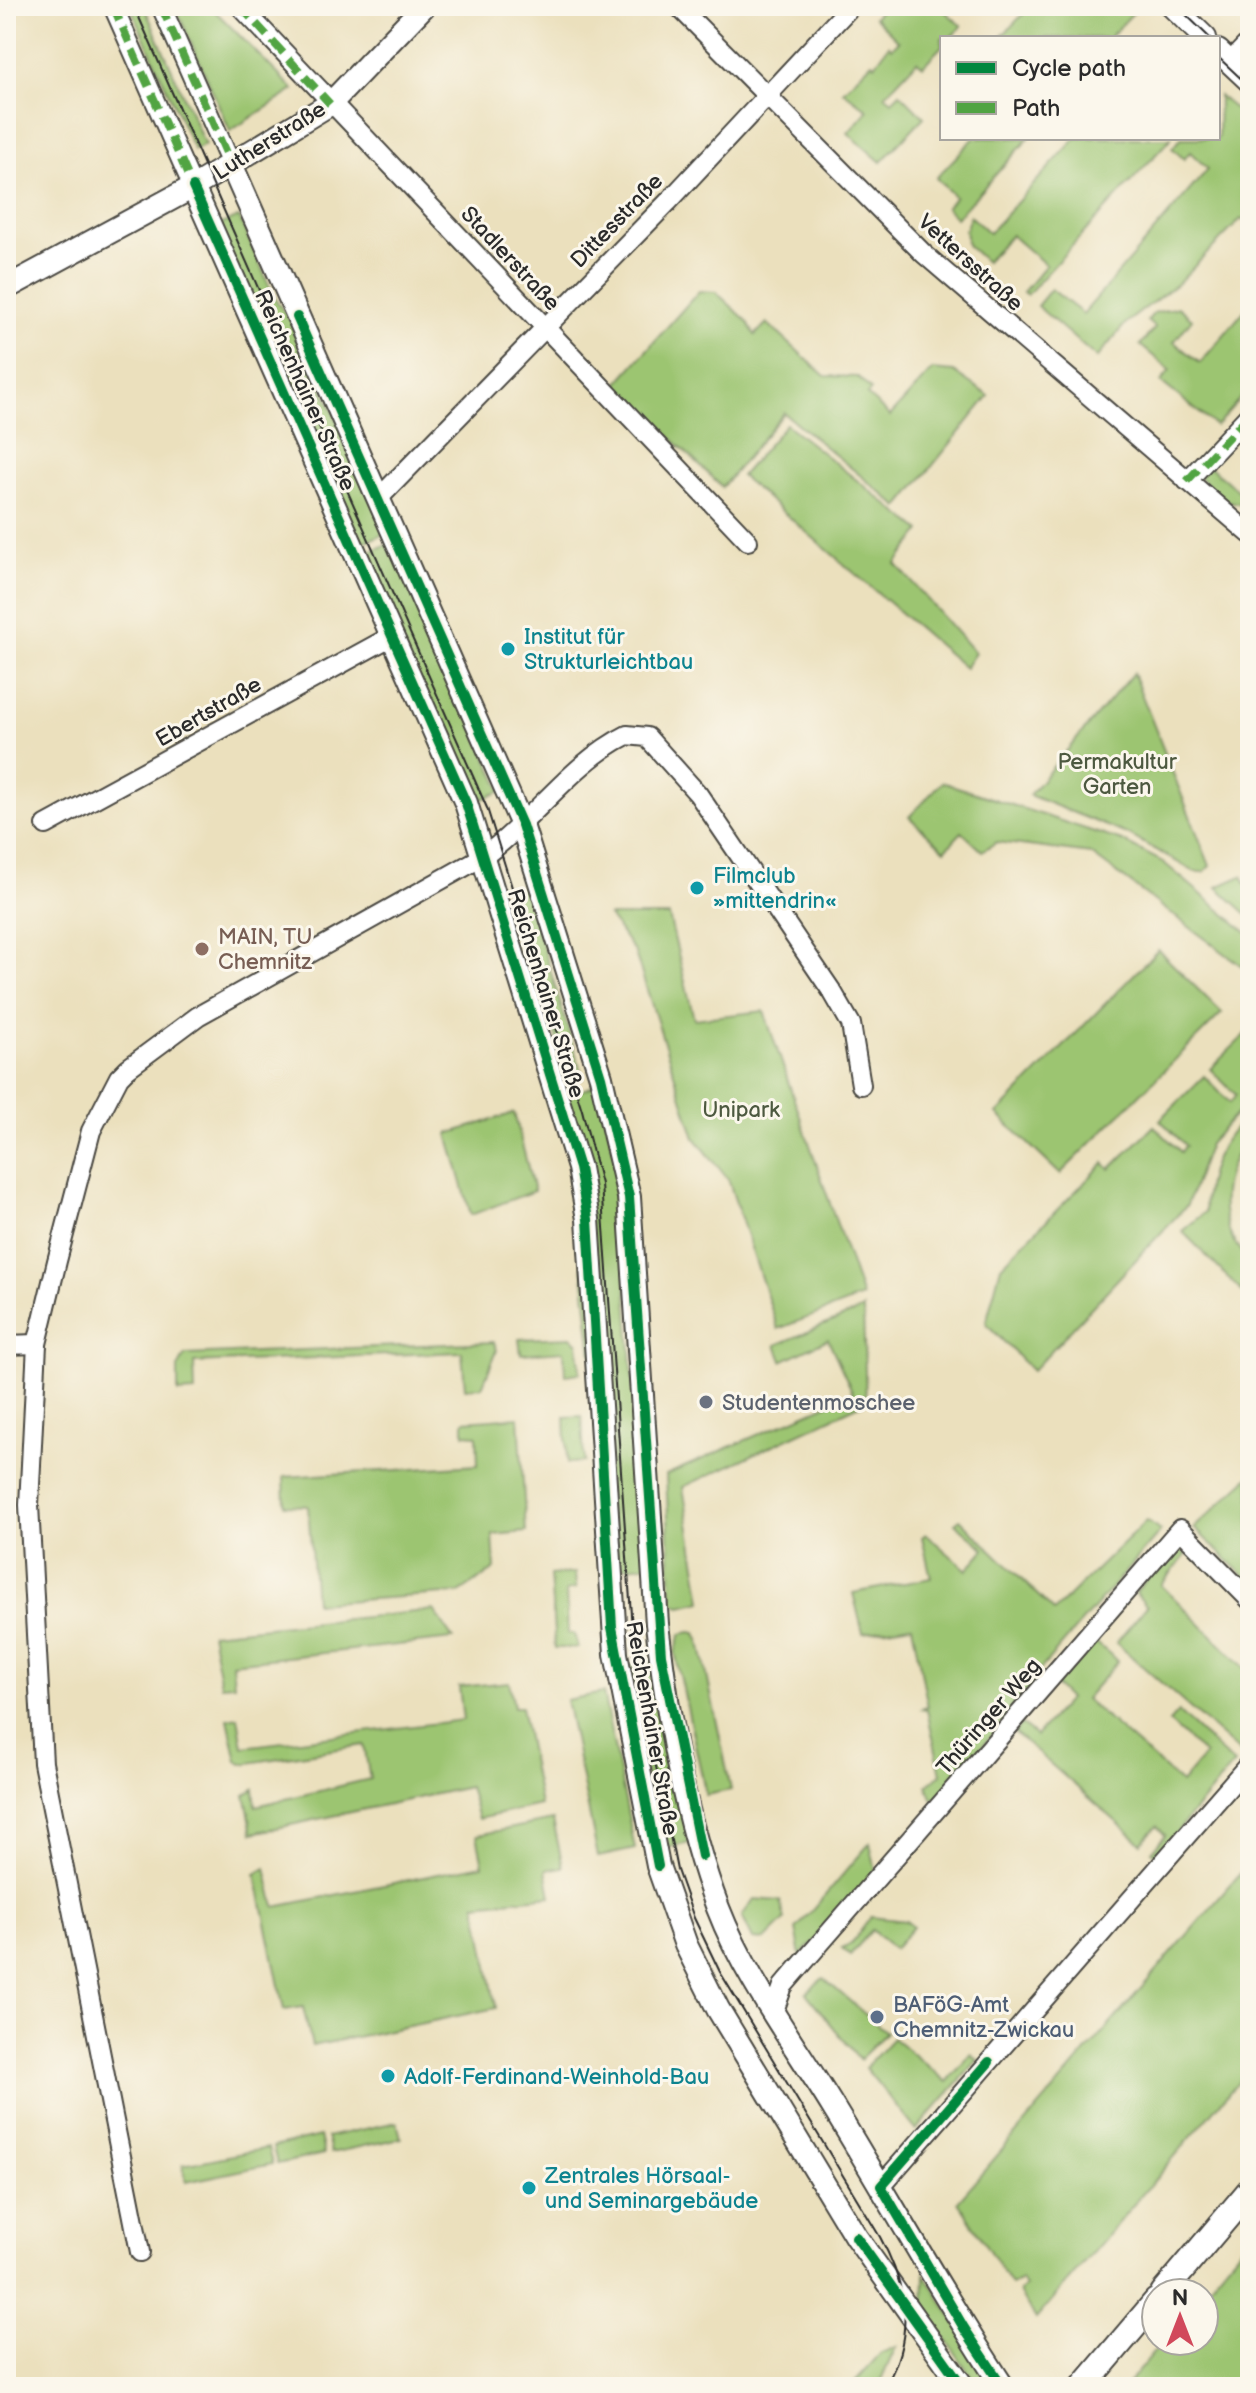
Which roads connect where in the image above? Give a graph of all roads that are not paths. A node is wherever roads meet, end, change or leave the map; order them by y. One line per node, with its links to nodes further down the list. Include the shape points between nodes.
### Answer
1 (113, 6): 15 (street, Reichenhainer Straße)
2 (161, 6): 14 (street, Reichenhainer Straße)
3 (240, 6): 13 (street, Stadlerstraße)
4 (424, 6): 13 (street, Lutherstraße)
5 (678, 6): 12 (street, Vettersstraße)
6 (851, 6): 12 (street, Dittesstraße)
7 (1172, 6): 8 (street)
8 (1203, 36)
9 (1250, 41): 10 (street)
10 (1224, 56): 11 (street)
11 (1250, 81)
12 (765, 96): 17 (street, Dittesstraße); 19 (street, Vettersstraße, via 946,275)
13 (330, 104): 14 (street, Lutherstraße); 17 (street, Stadlerstraße)
14 (231, 164): 15 (street, Lutherstraße); 20 (street, Reichenhainer Straße)
15 (193, 187): 16 (street, Lutherstraße); 23 (street, Reichenhainer Straße)
16 (6, 288)
17 (544, 329): 20 (street, Dittesstraße); 22 (street, Stadlerstraße)
18 (1250, 414): 19 (street)
19 (1187, 481): 21 (street, Vettersstraße)
20 (379, 498): 25 (street, Reichenhainer Straße)
21 (1247, 525)
22 (748, 541)
23 (392, 636): 24 (street, Ebertstraße); 26 (street, Reichenhainer Straße)
24 (46, 825)
25 (522, 825): 26 (street); 27 (street, via 617,740 647,737 698,794 833,993 851,1024); 32 (street, Reichenhainer Straße, via 601,1077 627,1179 657,1624 689,1806 719,1911)
26 (484, 856): 28 (street, via 198,1016 119,1077 91,1131); 38 (street, Reichenhainer Straße, via 583,1186 616,1654 667,1895 718,2009 856,2237)
27 (861, 1085)
28 (37, 1344): 29 (street); 35 (street, via 29,1505 43,1763)
29 (6, 1345)
30 (1250, 1600): 32 (street, Thüringer Weg, via 1180,1529 783,1986)
31 (1250, 1763): 33 (street)
32 (774, 2011): 33 (street, Reichenhainer Straße)
33 (881, 2186): 39 (street, Reichenhainer Straße)
34 (1250, 2190): 36 (main road)
35 (140, 2252)
36 (1177, 2277)
37 (1140, 2320): 40 (main road)
38 (963, 2387)
39 (1003, 2387)
40 (1083, 2387)

